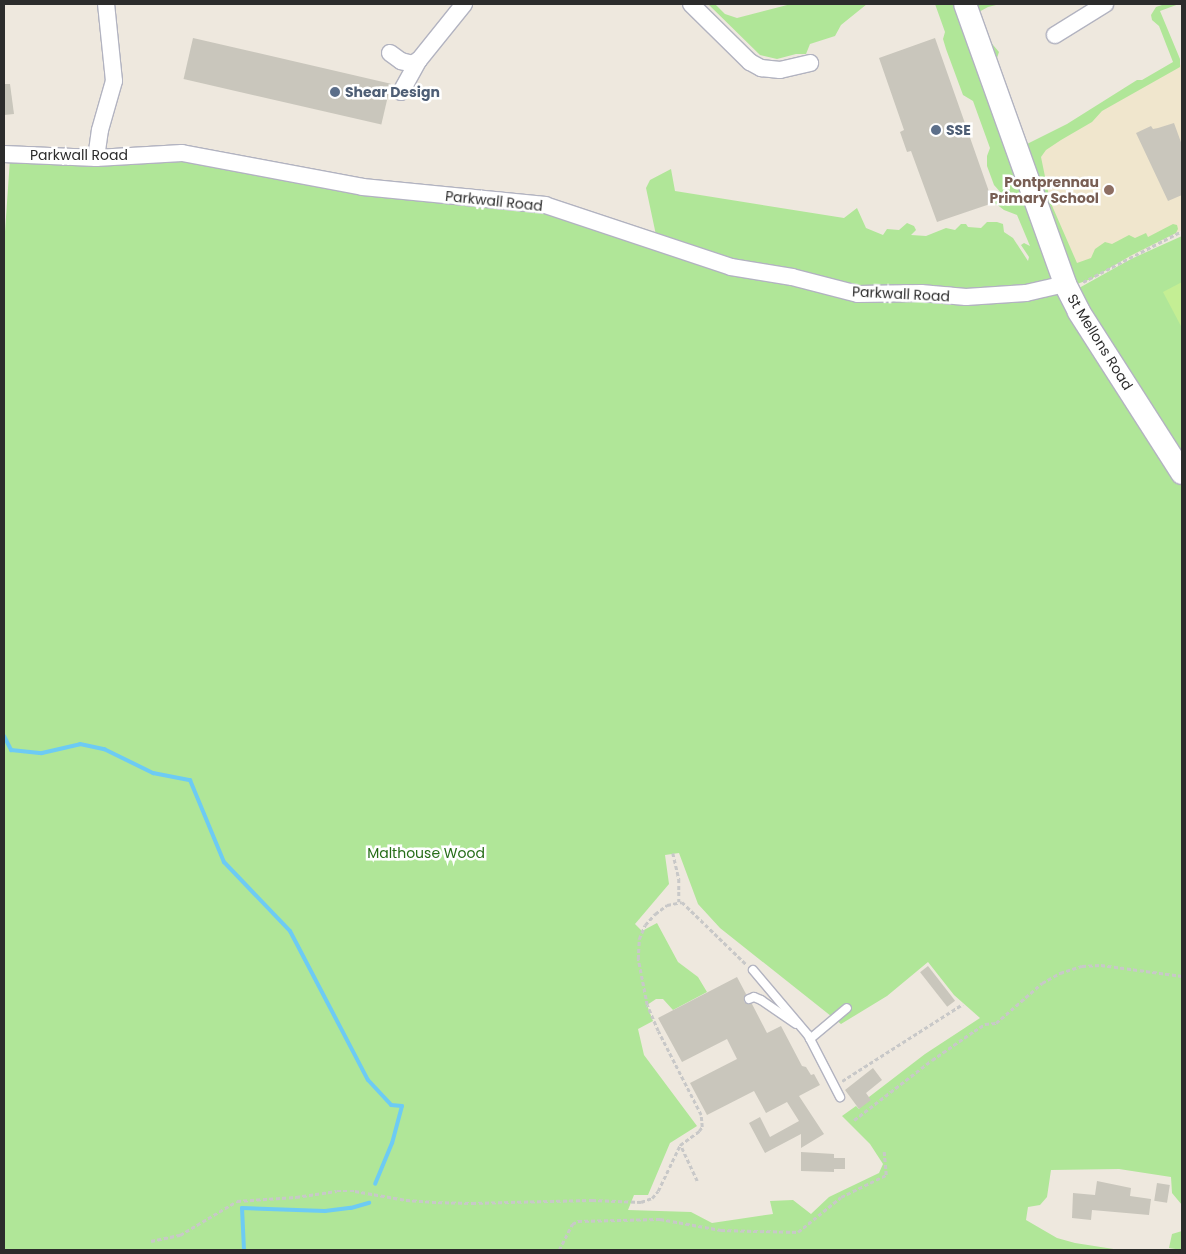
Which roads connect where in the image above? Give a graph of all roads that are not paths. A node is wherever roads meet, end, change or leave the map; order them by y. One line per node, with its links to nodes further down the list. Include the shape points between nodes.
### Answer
1 (106, 4): 12 (street, via 114,81)
2 (464, 4): 8 (street)
3 (691, 4): 9 (street, via 739,53 756,65 780,70)
4 (965, 4): 13 (main road, St Mellons Road)
5 (1105, 4): 6 (street)
6 (1055, 34)
7 (390, 53): 8 (street, via 412,64)
8 (419, 60): 10 (street)
9 (810, 63)
10 (401, 92)
11 (4, 154): 12 (street, Parkwall Road)
12 (96, 158): 13 (street, Parkwall Road, via 182,153 364,187 545,205 731,267 792,277 858,294 921,293 966,297 1026,293)
13 (1072, 284): 14 (main road, St Mellons Road, via 1079,312)
14 (1182, 473)
15 (753, 970): 18 (lane)
16 (749, 999): 18 (lane, via 761,1000)
17 (847, 1008): 19 (lane)
18 (804, 1030): 19 (lane)
19 (810, 1039): 20 (lane)
20 (840, 1097)

